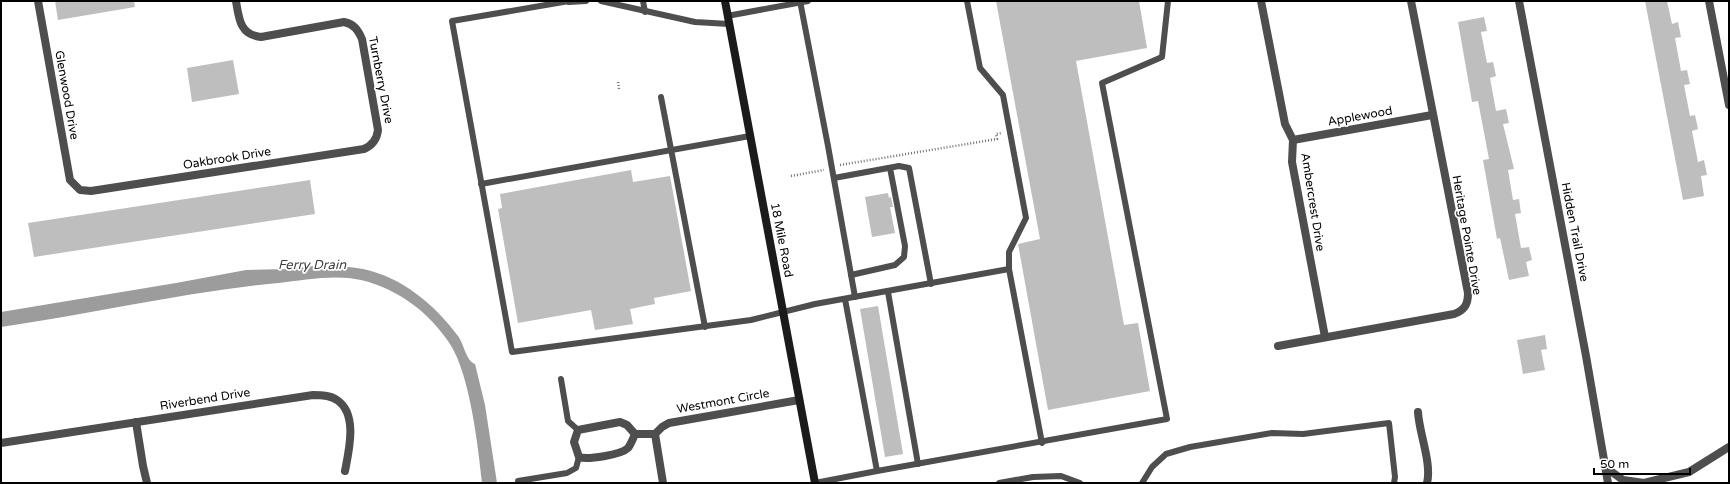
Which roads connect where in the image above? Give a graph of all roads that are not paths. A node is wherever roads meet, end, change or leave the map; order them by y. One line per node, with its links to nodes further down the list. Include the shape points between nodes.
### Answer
1 (38, 1): 28 (street, Glenwood Drive, via 70,180)
2 (236, 1): 22 (street, Turnberry Drive, via 243,28 254,36 261,37 344,22 355,27 362,39 378,130)
3 (569, 1): 4 (lane); 27 (lane, via 452,21)
4 (586, 1)
5 (601, 1): 16 (lane)
6 (644, 1): 16 (lane)
7 (725, 1): 17 (main road, 18 Mile Road)
8 (808, 1): 15 (lane)
9 (967, 1): 29 (lane, via 980,68 1003,95 1026,218 1009,252)
10 (1168, 1): 47 (lane, via 1162,57 1102,83 1167,419)
11 (1261, 1): 23 (street, Ambercrest Drive, via 1285,124)
12 (1411, 1): 20 (street, Heritage Pointe Drive)
13 (1519, 1): 51 (street, Hidden Trail Drive)
14 (1709, 1): 19 (street)
15 (800, 2): 17 (lane); 26 (lane)
16 (645, 12): 17 (lane, via 695,22)
17 (728, 20): 21 (main road, 18 Mile Road)
18 (661, 97): 24 (lane)
19 (1729, 105)
20 (1432, 115): 23 (street, Applewood); 37 (street, Heritage Pointe Drive, via 1468,293 1466,307 1454,314)
21 (750, 136): 24 (lane); 35 (main road, 18 Mile Road)
22 (375, 140): 28 (street, Oakbrook Drive, via 364,149 91,191)
23 (1293, 140): 37 (street, Ambercrest Drive, via 1292,162)
24 (671, 151): 27 (lane); 36 (lane)
25 (890, 168): 26 (lane); 30 (lane, via 905,246 904,258 895,265); 31 (lane, via 909,168)
26 (834, 178): 30 (lane)
27 (481, 184): 36 (lane, via 512,352)
28 (80, 190)
29 (1008, 270): 31 (lane); 47 (lane)
30 (851, 275): 33 (lane)
31 (931, 284): 32 (lane)
32 (888, 292): 33 (lane); 50 (lane)
33 (855, 297): 34 (lane)
34 (845, 299): 35 (lane); 53 (lane)
35 (783, 311): 36 (lane, via 751,320); 40 (main road, 18 Mile Road)
36 (705, 327)
37 (1325, 337): 38 (street, Heritage Pointe Drive)
38 (1278, 346)
39 (561, 379): 43 (lane, via 568,421)
40 (799, 400): 45 (street, Westmont Circle, via 669,423); 58 (main road, 18 Mile Road)
41 (1418, 412): 63 (street, via 1428,467)
42 (136, 422): 46 (street, Riverbend Drive); 52 (street, Riverbend Drive, via 312,394 328,396 344,406 348,417 349,450); 56 (street)
43 (578, 430): 44 (street, via 620,422 627,425); 49 (street, via 574,442)
44 (635, 434): 45 (street); 49 (street, via 628,448 623,451 585,459)
45 (655, 434): 57 (street)
46 (1, 443)
47 (1042, 443): 50 (lane)
48 (1729, 446): 55 (street, via 1698,467)
49 (579, 457): 54 (lane, via 576,468 567,474)
50 (918, 464): 53 (lane)
51 (1605, 467): 55 (street, via 1614,475 1632,482); 64 (street, Hidden Trail Drive)
52 (344, 471)
53 (877, 471): 58 (lane)
54 (518, 481)
55 (1658, 481)
56 (147, 483)
57 (663, 483)
58 (815, 483)
59 (999, 483): 60 (lane, via 1033,477 1061,476)
60 (1080, 483)
61 (1142, 483): 62 (lane, via 1152,467 1166,454 1190,447 1272,433 1303,434 1389,423)
62 (1394, 483)
63 (1427, 483)
64 (1608, 483)

